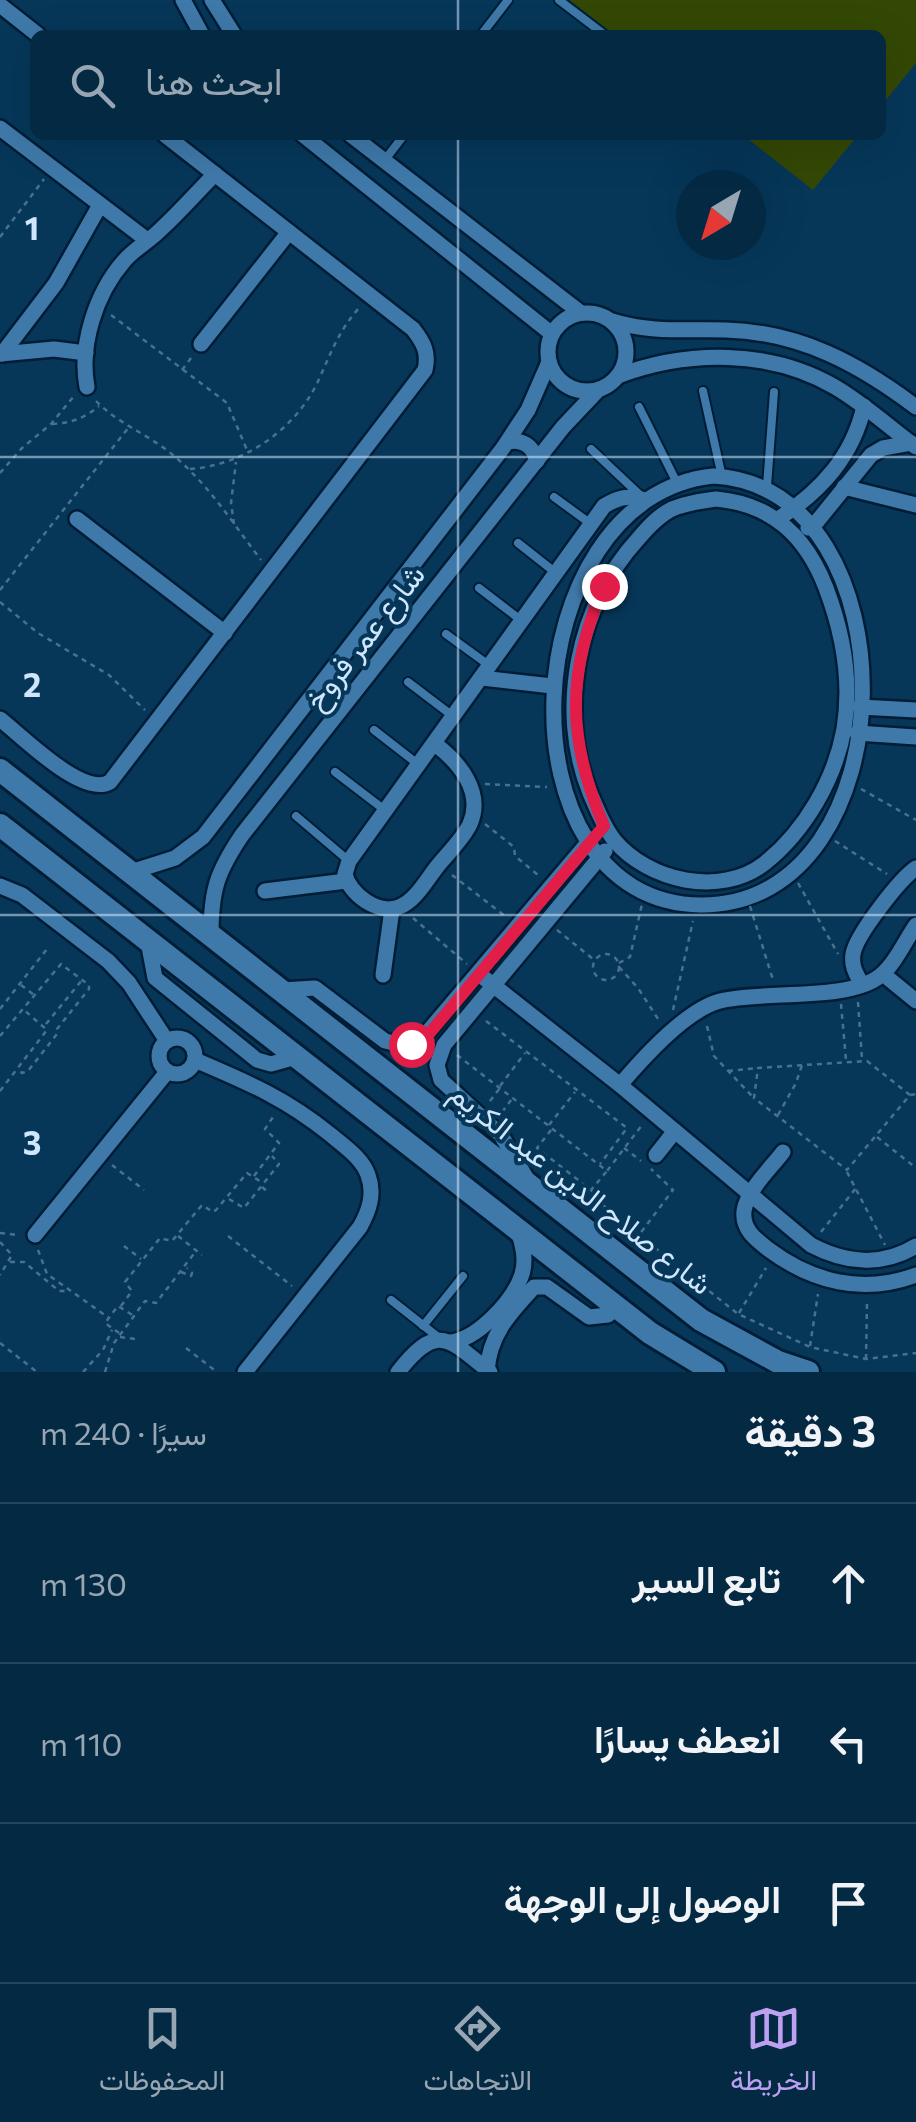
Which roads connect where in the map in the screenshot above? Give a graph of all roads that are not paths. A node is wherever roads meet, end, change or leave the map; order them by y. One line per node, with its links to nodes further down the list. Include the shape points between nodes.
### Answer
1 (183, 0): 7 (street)
2 (212, 0): 8 (street)
3 (508, 0): 9 (lane)
4 (559, 0): 10 (lane)
5 (0, 5): 6 (street)
6 (32, 30)
7 (199, 30)
8 (231, 30)
9 (485, 30)
10 (598, 30)
11 (0, 128): 18 (street)
12 (171, 140): 17 (street)
13 (310, 140): 22 (street)
14 (357, 140): 16 (street)
15 (400, 140): 16 (lane)
16 (384, 161): 21 (street)
17 (214, 174): 19 (street); 20 (street)
18 (100, 205): 20 (street); 28 (street, via 56,283)
19 (288, 232): 26 (street); 59 (street, via 413,329 428,358)
20 (147, 240): 27 (street, via 121,264 98,305)
21 (537, 279): 22 (street, via 533,296); 23 (street)
22 (518, 307): 25 (street)
23 (582, 313): 24 (street); 25 (street)
24 (612, 321): 30 (street, via 626,354); 37 (street, via 649,330 730,330 793,340 852,362)
25 (552, 334): 29 (street)
26 (201, 344)
27 (86, 352): 28 (street); 31 (street)
28 (1, 354)
29 (549, 362): 32 (street, via 562,382); 38 (street, شارع عمر فروخ)
30 (618, 376): 32 (street); 36 (street, via 696,359 754,359 809,374)
31 (87, 386)
32 (598, 390): 41 (street, شارع عمر فروخ)
33 (704, 391): 42 (lane)
34 (774, 392): 44 (lane)
35 (639, 406): 43 (lane)
36 (864, 406): 39 (street); 49 (street, via 846,454)
37 (916, 407)
38 (508, 442): 41 (street, via 529,446); 82 (street, شارع عمر فروخ)
39 (914, 445): 45 (street, via 871,455)
40 (590, 449): 47 (lane)
41 (536, 460): 85 (street, شارع عمر فروخ)
42 (722, 477): 43 (street); 44 (street)
43 (677, 482): 47 (street)
44 (767, 486): 49 (street)
45 (844, 487): 48 (street); 53 (street)
46 (554, 497): 52 (lane)
47 (644, 500): 52 (street, via 616,498); 63 (street, via 580,584)
48 (916, 504)
49 (798, 506): 51 (street); 53 (street)
50 (76, 519): 59 (street)
51 (778, 519): 54 (street); 81 (street, via 738,501 673,509 627,551 604,586 581,651 574,706 588,787)
52 (591, 524): 56 (street)
53 (815, 524): 54 (street); 65 (street, via 838,556 867,630)
54 (796, 534): 64 (street, via 837,616)
55 (518, 543): 56 (lane)
56 (556, 573): 58 (street)
57 (479, 588): 58 (lane)
58 (522, 622): 61 (street)
59 (225, 633): 68 (street, via 101,787 75,778)
60 (446, 634): 61 (lane)
61 (486, 672): 63 (street); 67 (street)
62 (408, 682): 67 (lane)
63 (552, 686): 84 (street, via 567,788)
64 (846, 706): 65 (street); 70 (street)
65 (870, 707): 66 (street); 71 (street)
66 (916, 710)
67 (454, 717): 73 (street)
68 (0, 719)
69 (374, 730): 74 (lane)
70 (843, 732): 71 (street); 83 (street, via 806,818 762,865 712,882 685,880 659,873)
71 (867, 734): 72 (street); 87 (street, via 853,784 808,859 747,896 673,902 620,878)
72 (916, 737)
73 (435, 744): 74 (street); 94 (street, via 469,783 470,825 413,898)
74 (420, 765): 77 (street)
75 (0, 770): 79 (main road, شارع صلاح الدين عبد الكريم)
76 (335, 772): 77 (lane)
77 (386, 811): 88 (street)
78 (296, 816): 88 (lane)
79 (66, 822): 86 (main road); 90 (main road, شارع صلاح الدين عبد الكريم)
80 (0, 824): 86 (main road)
81 (604, 826): 83 (street); 84 (street)
82 (209, 829): 85 (street); 90 (street, شارع عمر فروخ, via 191,849)
83 (616, 842): 87 (street)
84 (587, 843): 87 (street); 98 (street)
85 (233, 848): 96 (street, شارع عمر فروخ, via 211,897)
86 (40, 856): 97 (main road)
87 (598, 858): 101 (street)
88 (349, 861): 91 (street)
89 (916, 868): 102 (street, via 861,936 853,952)
90 (131, 872): 96 (main road, شارع صلاح الدين عبد الكريم)
91 (346, 881): 93 (street); 94 (street, via 366,900)
92 (0, 886): 107 (street, via 22,894 108,960)
93 (265, 891)
94 (396, 908): 100 (street)
95 (916, 925): 99 (street)
96 (211, 935): 103 (main road, شارع صلاح الدين عبد الكريم)
97 (148, 942): 105 (street, via 155,978); 109 (main road)
98 (479, 974): 101 (street); 103 (street, via 428,1035 411,1044 385,1041 314,988)
99 (884, 974): 102 (street); 104 (street)
100 (384, 975)
101 (493, 985): 111 (street); 115 (street, via 444,1045 436,1065 507,1144)
102 (853, 987): 111 (street, via 718,1002 649,1051)
103 (282, 990): 115 (main road, شارع صلاح الدين عبد الكريم)
104 (916, 1001)
105 (197, 1013): 106 (street); 107 (street)
106 (213, 1026): 108 (street); 109 (street, via 263,1064)
107 (172, 1040): 108 (street, via 187,1041); 110 (street, via 159,1053)
108 (194, 1055): 110 (street, via 187,1072); 129 (street, via 286,1101 359,1159 371,1193 360,1227)
109 (296, 1058): 117 (main road)
110 (167, 1072): 118 (street)
111 (620, 1085): 112 (street)
112 (675, 1131): 114 (street); 116 (street)
113 (784, 1152): 116 (street)
114 (656, 1156)
115 (530, 1184): 132 (main road, شارع صلاح الدين عبد الكريم, via 701,1320)
116 (751, 1194): 119 (street, via 811,1245 846,1259 891,1257); 121 (street, via 744,1208 752,1236 792,1267 820,1279 867,1284)
117 (515, 1225): 120 (street); 125 (main road)
118 (35, 1234)
119 (916, 1246)
120 (522, 1273): 123 (street, via 534,1274); 127 (street, via 483,1328)
121 (916, 1275)
122 (463, 1276): 126 (lane)
123 (538, 1286): 125 (street, via 589,1316 602,1317); 128 (street, via 493,1338)
124 (391, 1300): 126 (lane)
125 (618, 1306): 131 (main road)
126 (423, 1326): 127 (lane)
127 (446, 1341): 128 (street); 130 (street, via 422,1345)
128 (488, 1371)
129 (245, 1372)
130 (398, 1372)
131 (714, 1372)
132 (808, 1372)

